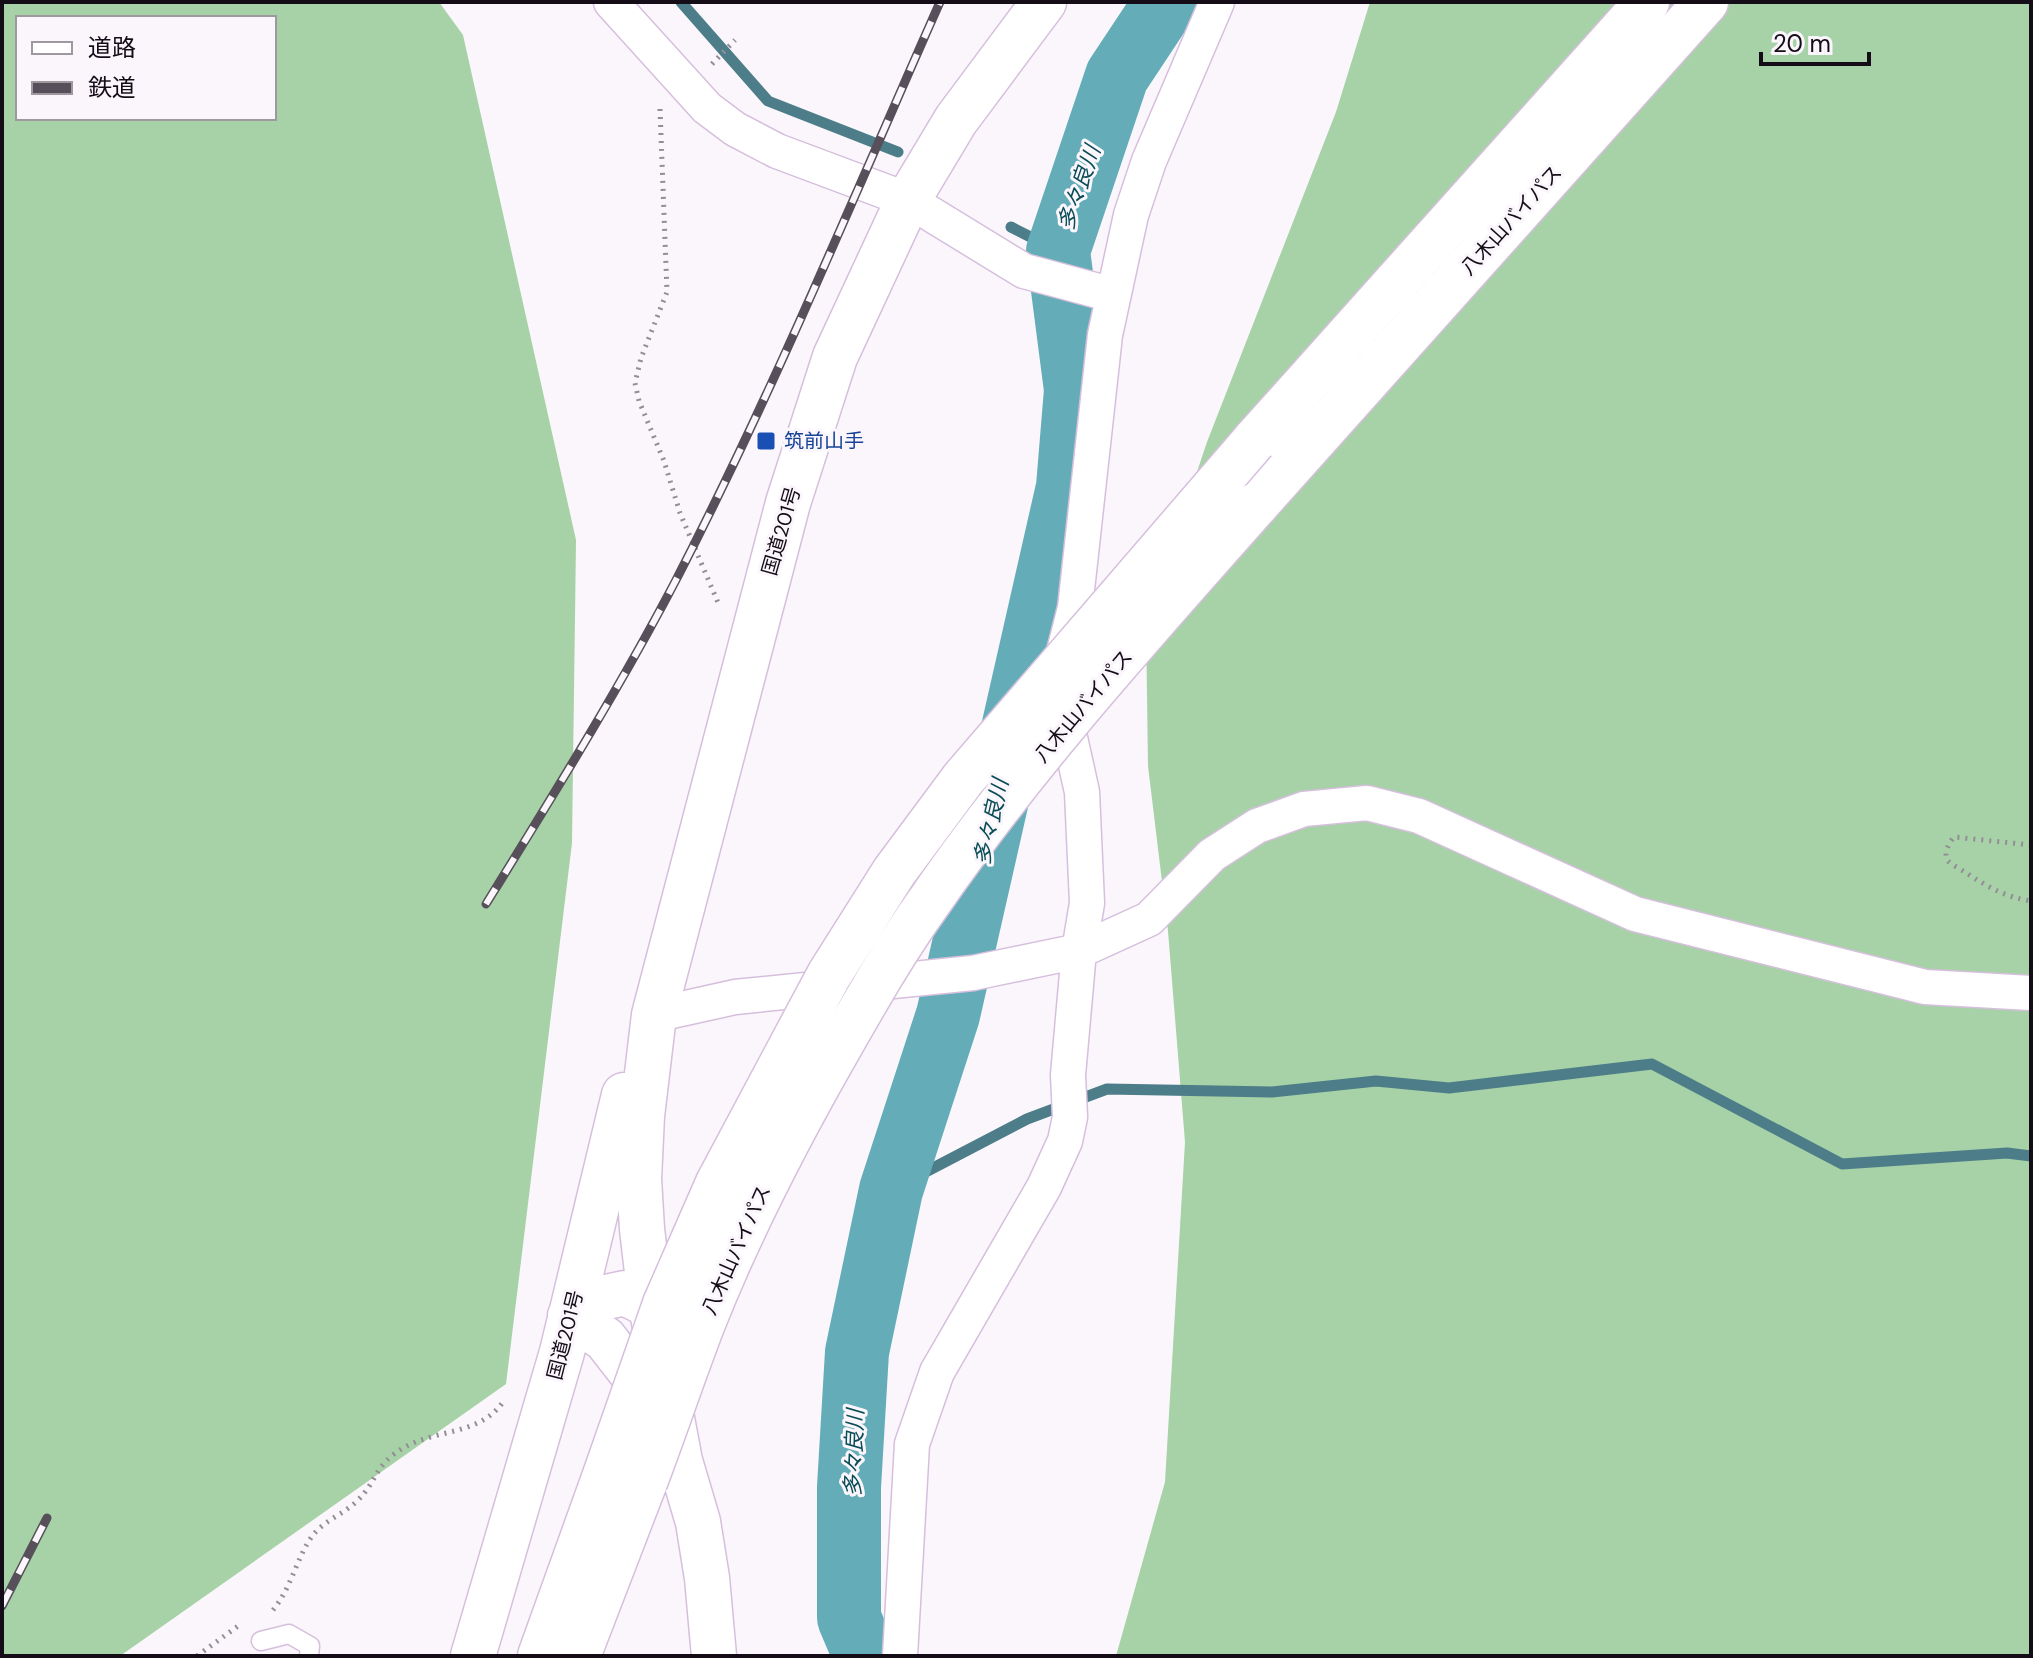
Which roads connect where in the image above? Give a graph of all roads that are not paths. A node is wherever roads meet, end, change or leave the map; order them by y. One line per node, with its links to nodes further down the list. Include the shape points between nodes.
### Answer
1 (611, 2): 6 (street, via 707,108 735,129 777,151)
2 (1044, 2): 6 (highway, 国道201号, via 956,120)
3 (1217, 2): 7 (street, via 1149,161)
4 (1647, 2): 13 (highway, 八木山バイパス, bridge, via 1254,441 963,779 894,872 829,975 718,1183 665,1304)
5 (1706, 2): 13 (highway, 八木山バイパス, bridge, via 1115,665 928,902 813,1093 759,1198)
6 (908, 200): 7 (street, via 1024,271); 10 (highway, 国道201号, via 835,357 788,503)
7 (1113, 295): 8 (street, via 1075,608 1057,679 1082,792 1087,903)
8 (1079, 951): 9 (street, via 1149,919 1212,855 1257,826 1304,809 1367,803 1419,816 1635,914 1925,987); 10 (street, via 973,973 735,997); 20 (street, via 1065,1141 937,1372 912,1444)
9 (2031, 993)
10 (654, 1015): 11 (highway, 国道201号, via 639,1179); 12 (highway, 国道201号, via 629,1073)
11 (651, 1306): 12 (highway, via 625,1293 597,1299); 13 (highway, 国道201号)
12 (570, 1316): 13 (highway, via 605,1339 637,1380); 16 (highway, 国道201号)
13 (643, 1474): 17 (highway, 八木山バイパス); 18 (highway, 八木山バイパス); 19 (highway, 国道201号, via 698,1522)
14 (261, 1641): 15 (lane, via 289,1634 310,1646)
15 (309, 1656)
16 (473, 1656)
17 (540, 1656)
18 (578, 1656)
19 (714, 1656)
20 (900, 1656)

